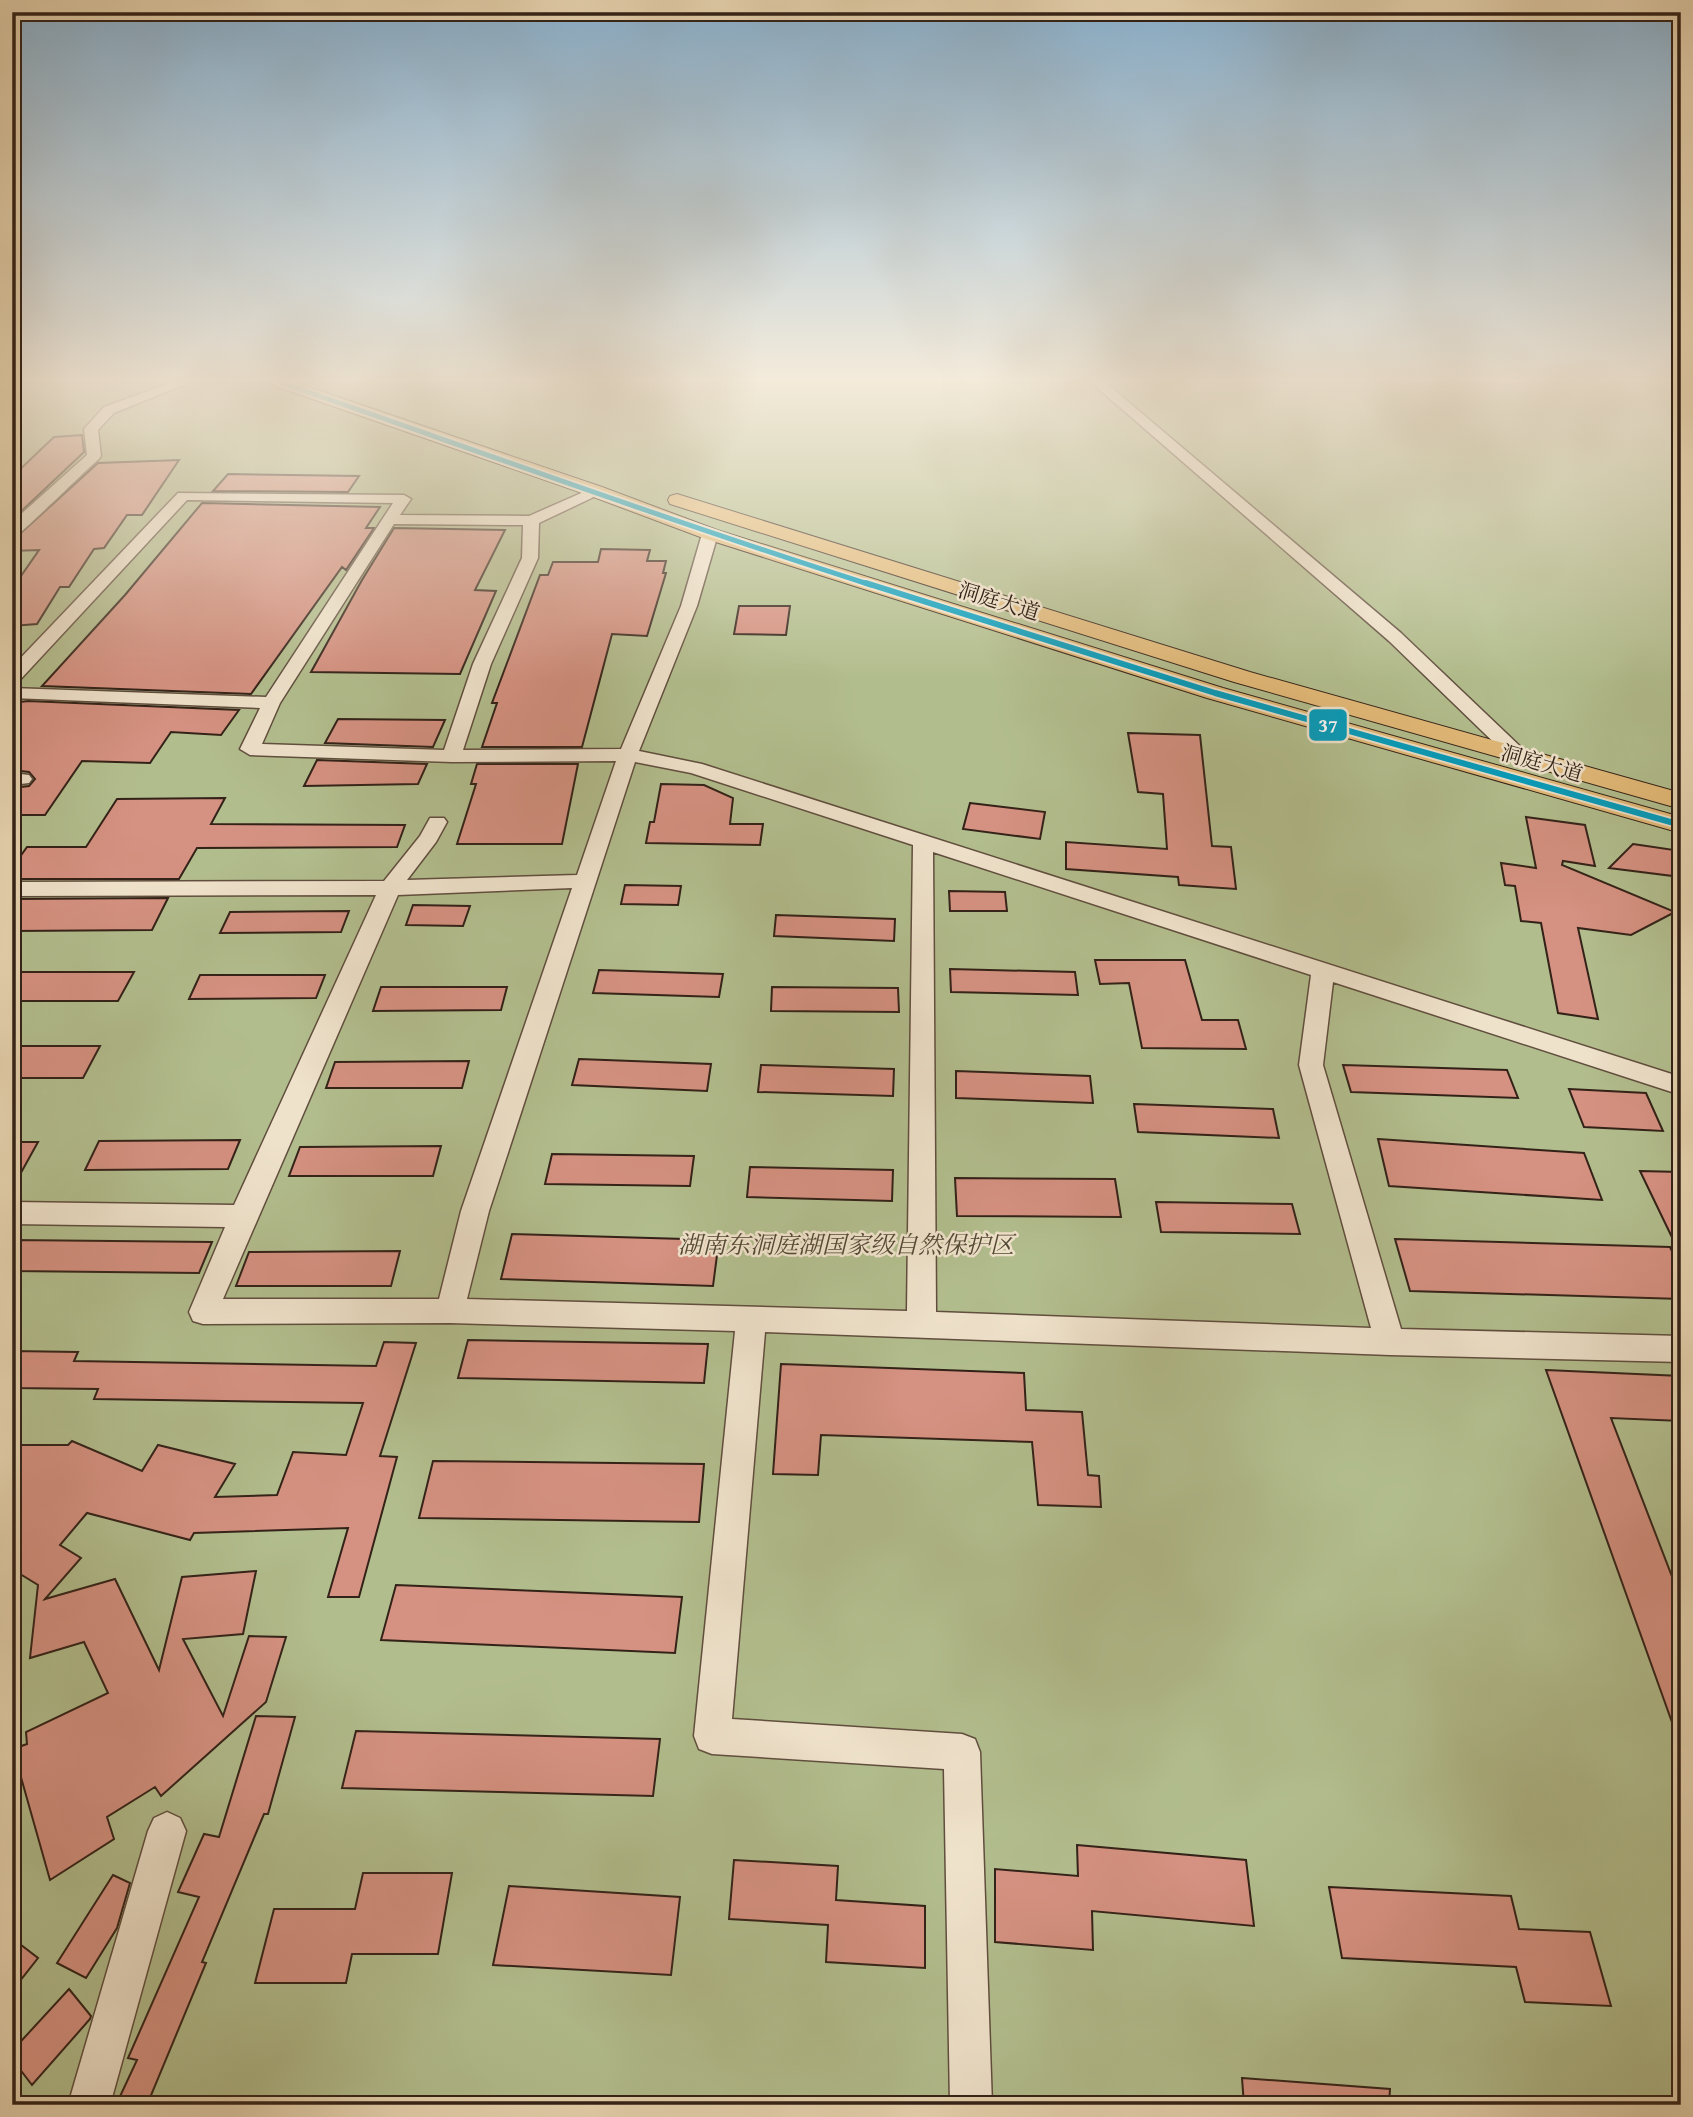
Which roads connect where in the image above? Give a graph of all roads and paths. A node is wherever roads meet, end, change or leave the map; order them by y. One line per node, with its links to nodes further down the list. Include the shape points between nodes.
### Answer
1 (65, 482): 8 (street)
2 (568, 482): 5 (main road, 洞庭大道)
3 (619, 482): 15 (main road, 洞庭大道, via 1098,632)
4 (1214, 482): 15 (street, via 1395,637)
5 (595, 491): 7 (street); 9 (main road, 洞庭大道)
6 (389, 519): 7 (street); 10 (street, via 404,499 183,496); 12 (street)
7 (531, 522): 14 (street, via 530,558 482,664)
8 (12, 534)
9 (710, 534): 13 (street, via 689,606); 18 (main road, 洞庭大道, via 1214,694)
10 (12, 678)
11 (12, 693): 12 (street)
12 (271, 703): 14 (street, via 250,749)
13 (628, 755): 14 (street); 19 (street, via 695,768); 20 (street)
14 (452, 756)
15 (1520, 757): 16 (main road, 洞庭大道)
16 (1681, 802)
17 (438, 822): 21 (street)
18 (1681, 825)
19 (923, 842): 23 (street); 29 (street)
20 (587, 881): 21 (street); 27 (street, via 475,1211)
21 (390, 888): 22 (street); 26 (street)
22 (12, 889)
23 (1323, 971): 24 (street); 30 (street, via 1311,1065)
24 (1681, 1086)
25 (12, 1213): 26 (street)
26 (243, 1216): 27 (street, via 203,1312)
27 (450, 1311): 28 (street)
28 (751, 1321): 29 (street); 34 (street, via 712,1736 961,1752)
29 (920, 1324): 30 (street)
30 (1390, 1342): 31 (street)
31 (1681, 1349)
32 (167, 1831): 33 (street)
33 (89, 2105)
34 (971, 2105)

